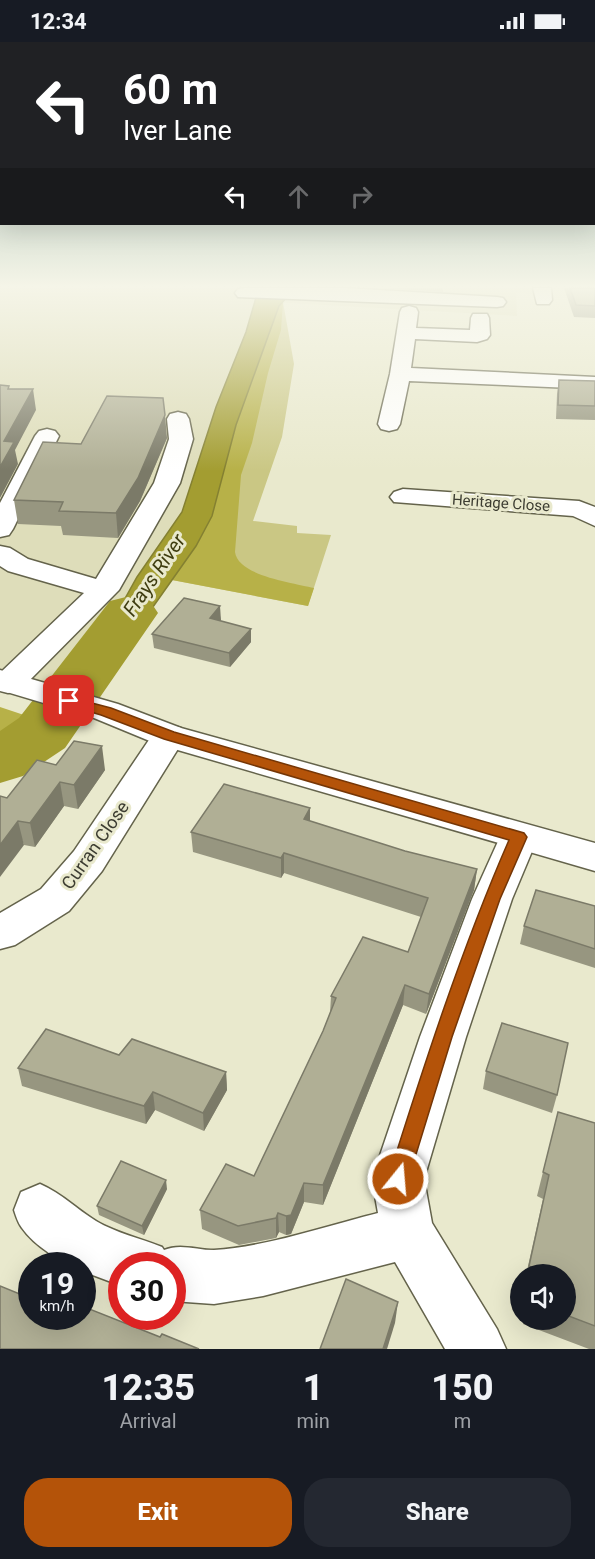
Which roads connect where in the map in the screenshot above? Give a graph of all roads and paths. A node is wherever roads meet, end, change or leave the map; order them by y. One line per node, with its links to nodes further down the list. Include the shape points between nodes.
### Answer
1 (404, 349): 2 (street)
2 (400, 374): 3 (street); 5 (street)
3 (595, 383)
4 (178, 419): 11 (street, via 181,440 167,483)
5 (389, 424)
6 (47, 436): 9 (street)
7 (404, 497): 8 (street, Heritage Close, via 579,509)
8 (595, 518)
9 (0, 529)
10 (0, 554): 11 (street, via 18,565)
11 (104, 590): 12 (street)
12 (13, 684): 13 (street, via 106,711)
13 (169, 736): 14 (street); 16 (street, Curran Close, via 88,861 55,900)
14 (519, 837): 15 (street); 18 (street, via 492,899 443,1037 398,1179)
15 (595, 857)
16 (0, 933)
17 (40, 1210): 19 (street, via 63,1232)
18 (407, 1232): 20 (street, via 264,1269 214,1277); 21 (street)
19 (108, 1254)
20 (186, 1275)
21 (477, 1349)

